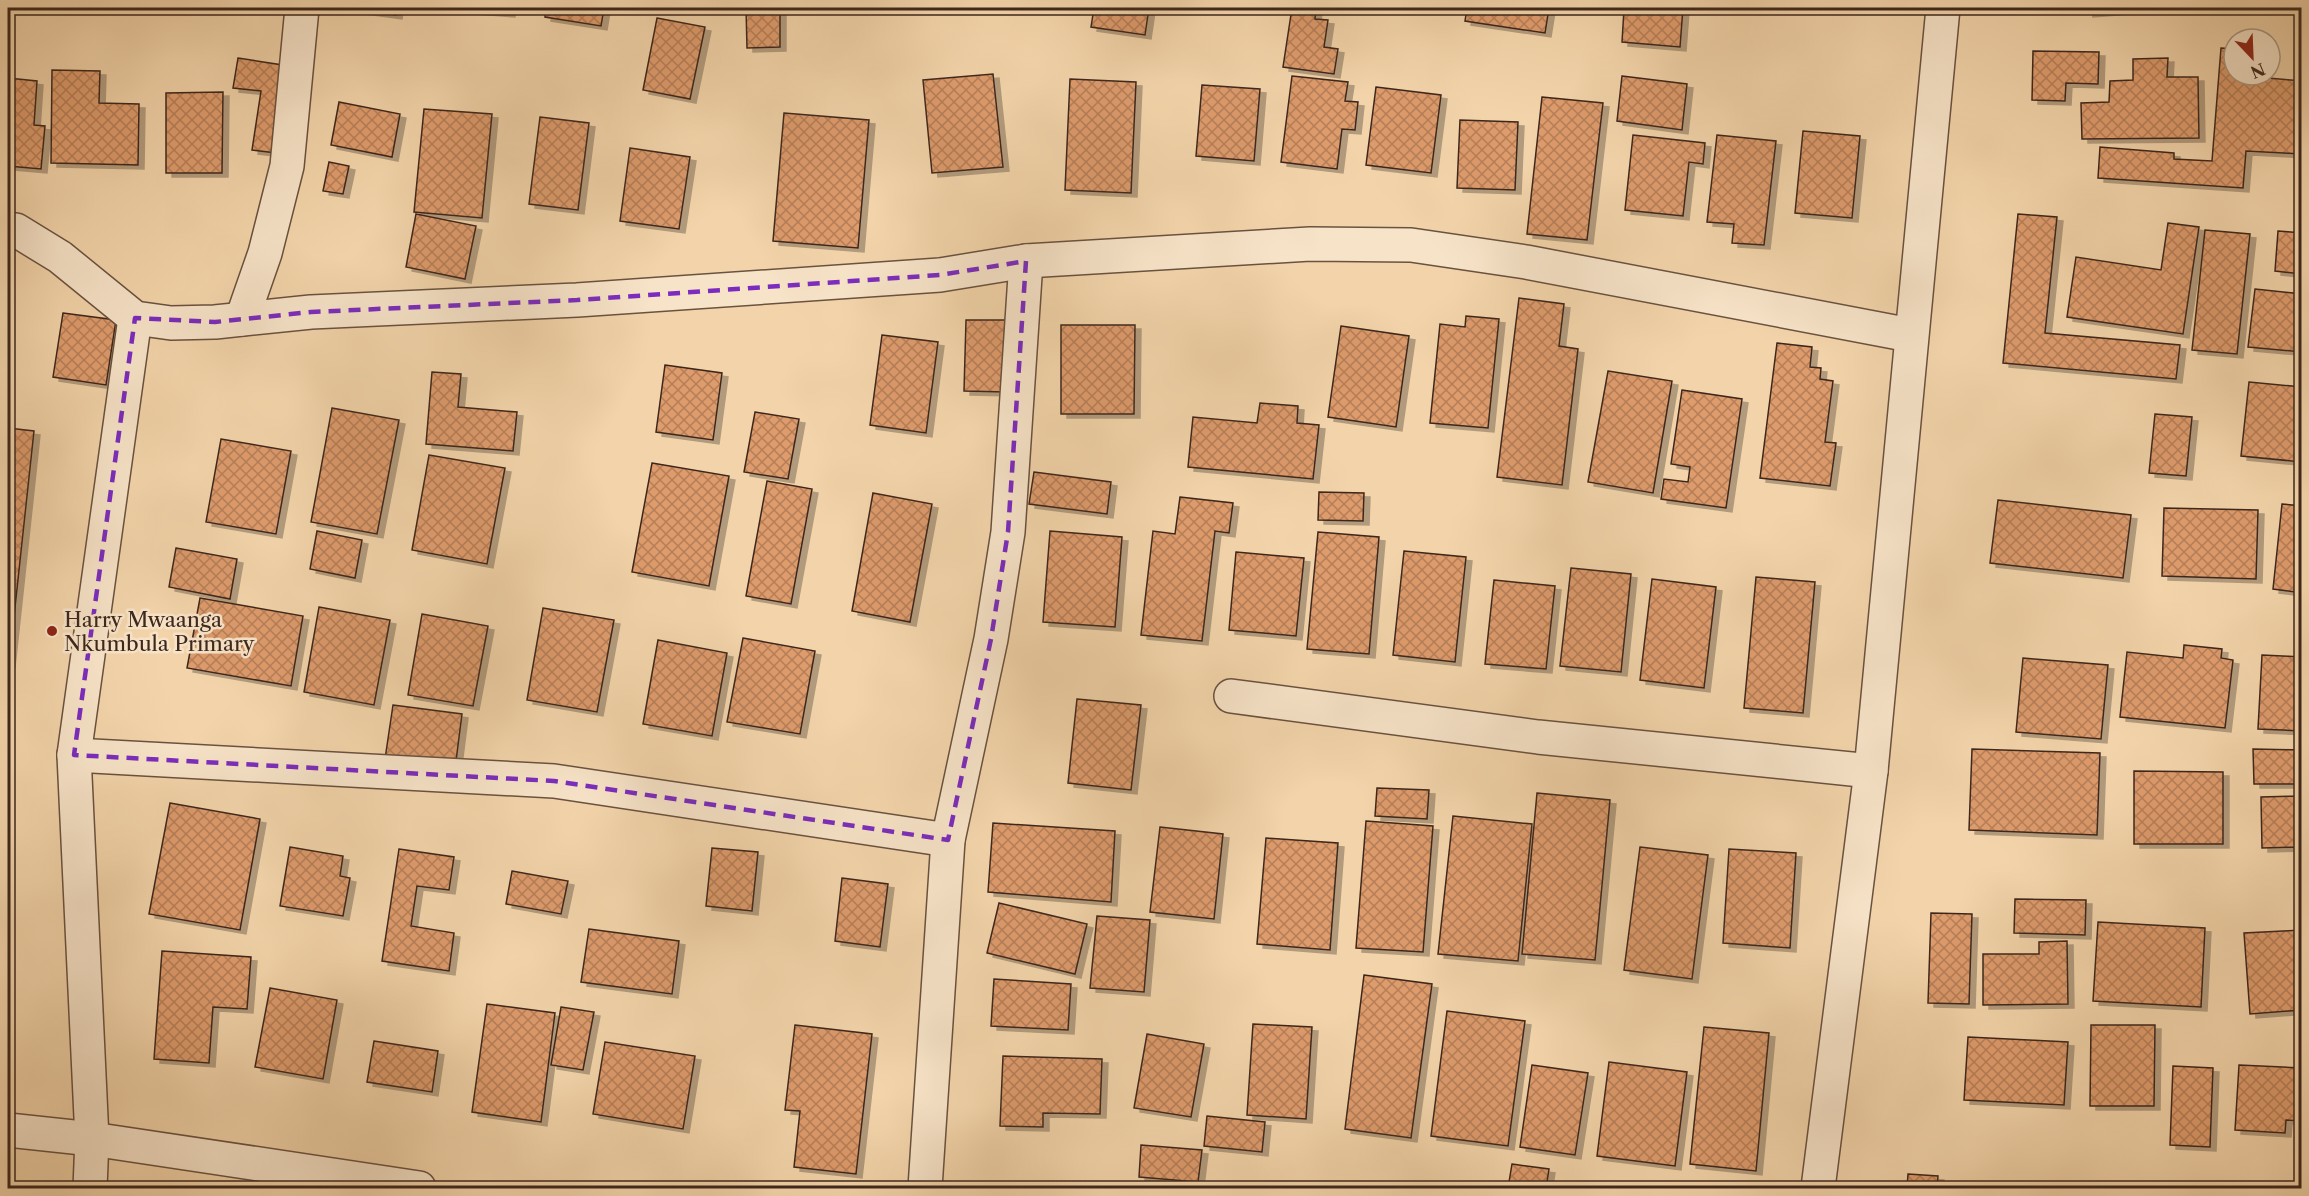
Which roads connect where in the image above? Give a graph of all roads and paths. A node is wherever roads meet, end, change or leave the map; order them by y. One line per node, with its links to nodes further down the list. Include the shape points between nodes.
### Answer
1 (302, 8): 6 (street, via 287,166 265,253)
2 (1943, 8): 7 (street)
3 (8, 229): 5 (street, via 60,257)
4 (1026, 261): 6 (street, via 940,275); 7 (street, via 1310,244 1411,245 1526,262); 11 (street, via 1008,532 991,639)
5 (135, 318): 6 (street, via 171,322); 9 (street)
6 (242, 319)
7 (1910, 335): 10 (street)
8 (1231, 696): 10 (street, via 1538,737)
9 (74, 755): 11 (street, via 554,781); 13 (street)
10 (1871, 771): 17 (street)
11 (948, 840): 16 (street)
12 (8, 1130): 13 (street)
13 (92, 1139): 14 (street); 15 (street)
14 (90, 1188)
15 (419, 1188)
16 (926, 1188)
17 (1818, 1188)

